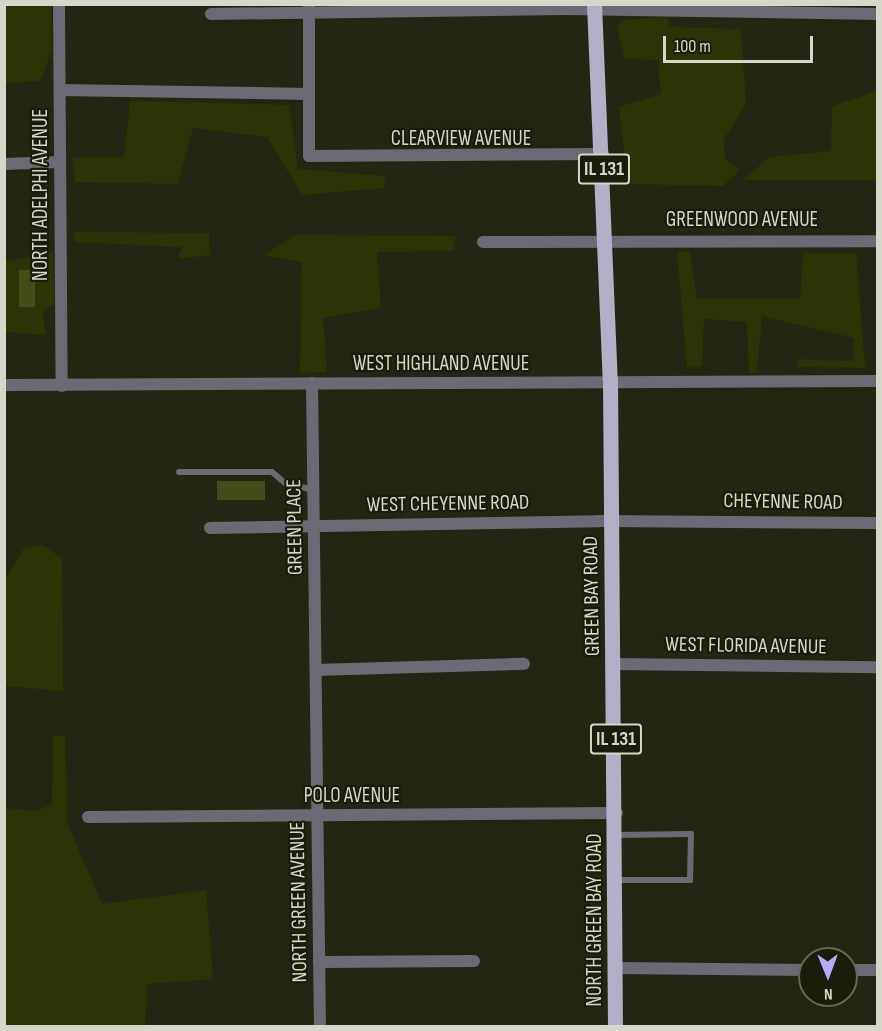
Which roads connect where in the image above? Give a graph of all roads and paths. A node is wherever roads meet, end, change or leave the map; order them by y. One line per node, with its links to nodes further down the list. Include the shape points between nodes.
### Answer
1 (59, 4): 6 (street, NORTH ADELPHI AVENUE)
2 (595, 7): 3 (street); 5 (street); 8 (main road, IL 131)
3 (309, 8): 4 (street); 7 (street)
4 (211, 14)
5 (878, 14)
6 (60, 90): 7 (street); 9 (street, NORTH ADELPHI AVENUE)
7 (308, 94): 8 (street, CLEARVIEW AVENUE, via 309,156 319,160)
8 (603, 154): 11 (main road, IL 131)
9 (59, 162): 10 (street); 18 (street, NORTH ADELPHI AVENUE)
10 (4, 164)
11 (607, 240): 12 (street, GREENWOOD AVENUE); 13 (street, GREENWOOD AVENUE); 14 (main road, IL 131)
12 (878, 241)
13 (483, 242)
14 (610, 379): 15 (street, WEST HIGHLAND AVENUE); 16 (street, WEST HIGHLAND AVENUE); 22 (main road, GREEN BAY ROAD / IL 131)
15 (878, 381)
16 (312, 383): 18 (street, WEST HIGHLAND AVENUE); 20 (street, GREEN PLACE)
17 (4, 385): 18 (street, WEST HIGHLAND AVENUE)
18 (62, 386)
19 (179, 472): 20 (lane, via 272,472 285,483)
20 (313, 490): 24 (street, GREEN PLACE)
21 (687, 520): 22 (street, WEST CHEYENNE ROAD); 23 (street, CHEYENNE ROAD)
22 (612, 521): 24 (street, WEST CHEYENNE ROAD); 27 (main road, GREEN BAY ROAD / IL 131)
23 (878, 523)
24 (315, 526): 25 (street, WEST CHEYENNE ROAD); 29 (street, GREEN PLACE)
25 (210, 528)
26 (524, 664): 29 (street)
27 (614, 664): 28 (street, WEST FLORIDA AVENUE); 30 (main road, GREEN BAY ROAD / IL 131)
28 (878, 668)
29 (316, 670): 31 (street, NORTH GREEN AVENUE)
30 (617, 813): 31 (street, POLO AVENUE); 33 (main road, NORTH GREEN BAY ROAD / IL 131)
31 (318, 815): 32 (street, POLO AVENUE); 36 (street, NORTH GREEN AVENUE)
32 (88, 817)
33 (617, 835): 34 (main road, NORTH GREEN BAY ROAD / IL 131); 34 (lane, via 691,834 690,880)
34 (617, 880): 37 (main road, NORTH GREEN BAY ROAD / IL 131)
35 (474, 961): 36 (street)
36 (319, 962): 41 (street, NORTH GREEN AVENUE)
37 (616, 968): 38 (street); 42 (main road, NORTH GREEN BAY ROAD / IL 131)
38 (798, 969)
39 (858, 970): 40 (street)
40 (878, 970)
41 (320, 1026)
42 (615, 1026)

